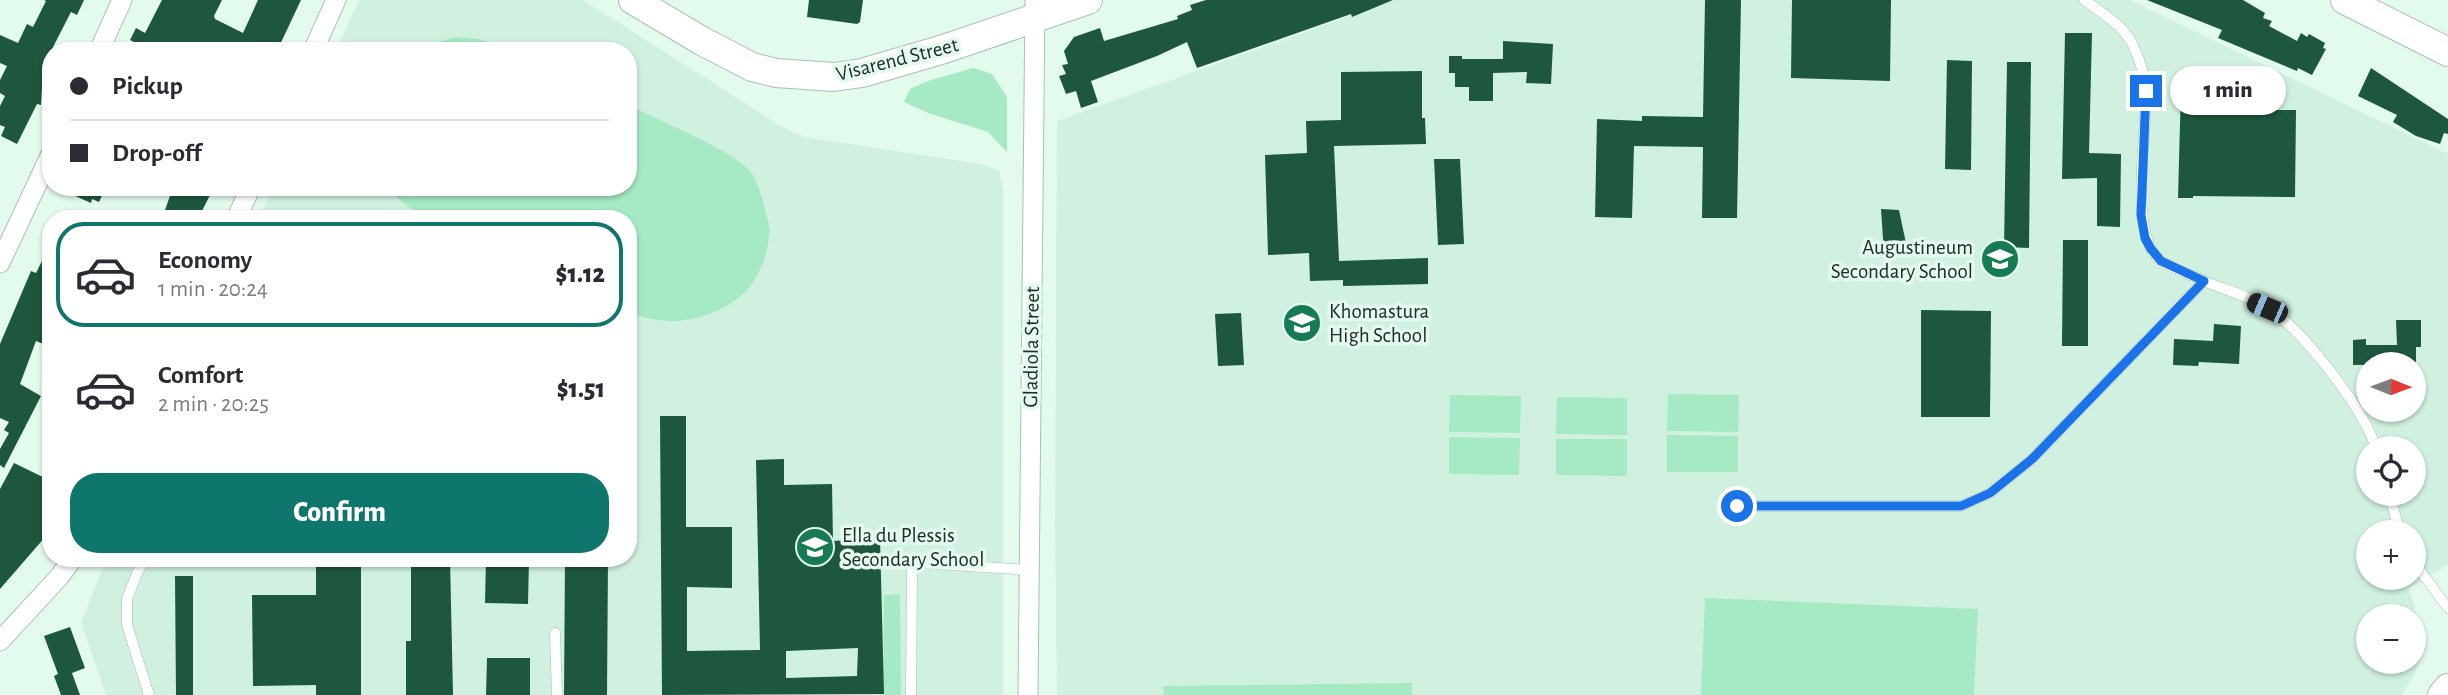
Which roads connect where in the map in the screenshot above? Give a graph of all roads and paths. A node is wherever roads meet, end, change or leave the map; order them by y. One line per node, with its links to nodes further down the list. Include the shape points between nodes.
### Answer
1 (122, 0): 8 (street)
2 (336, 0): 9 (street)
3 (633, 0): 7 (street, Visarend Street, via 752,67 824,77 853,74 944,49)
4 (1088, 0): 7 (street, Visarend Street)
5 (2084, 0): 13 (lane, via 2130,40 2142,67 2146,91 2141,215 2145,238 2161,261)
6 (2345, 0): 10 (street)
7 (1035, 9): 18 (street, Gladiola Street)
8 (103, 42)
9 (317, 42)
10 (2448, 52)
11 (42, 173): 12 (street)
12 (0, 263)
13 (2204, 281): 14 (lane, via 2267,308 2293,329 2347,393); 15 (lane, via 2032,459 1990,493 1961,506)
14 (2370, 436)
15 (1737, 506)
16 (66, 567): 22 (street)
17 (141, 567): 24 (lane, via 127,599 127,625)
18 (1028, 570): 26 (lane, via 915,565); 27 (street, Gladiola Street)
19 (2426, 578): 20 (lane)
20 (2448, 608)
21 (555, 633): 25 (lane)
22 (0, 641)
23 (2448, 688): 28 (street)
24 (149, 695)
25 (557, 695)
26 (911, 695)
27 (1028, 695)
28 (2441, 695)

